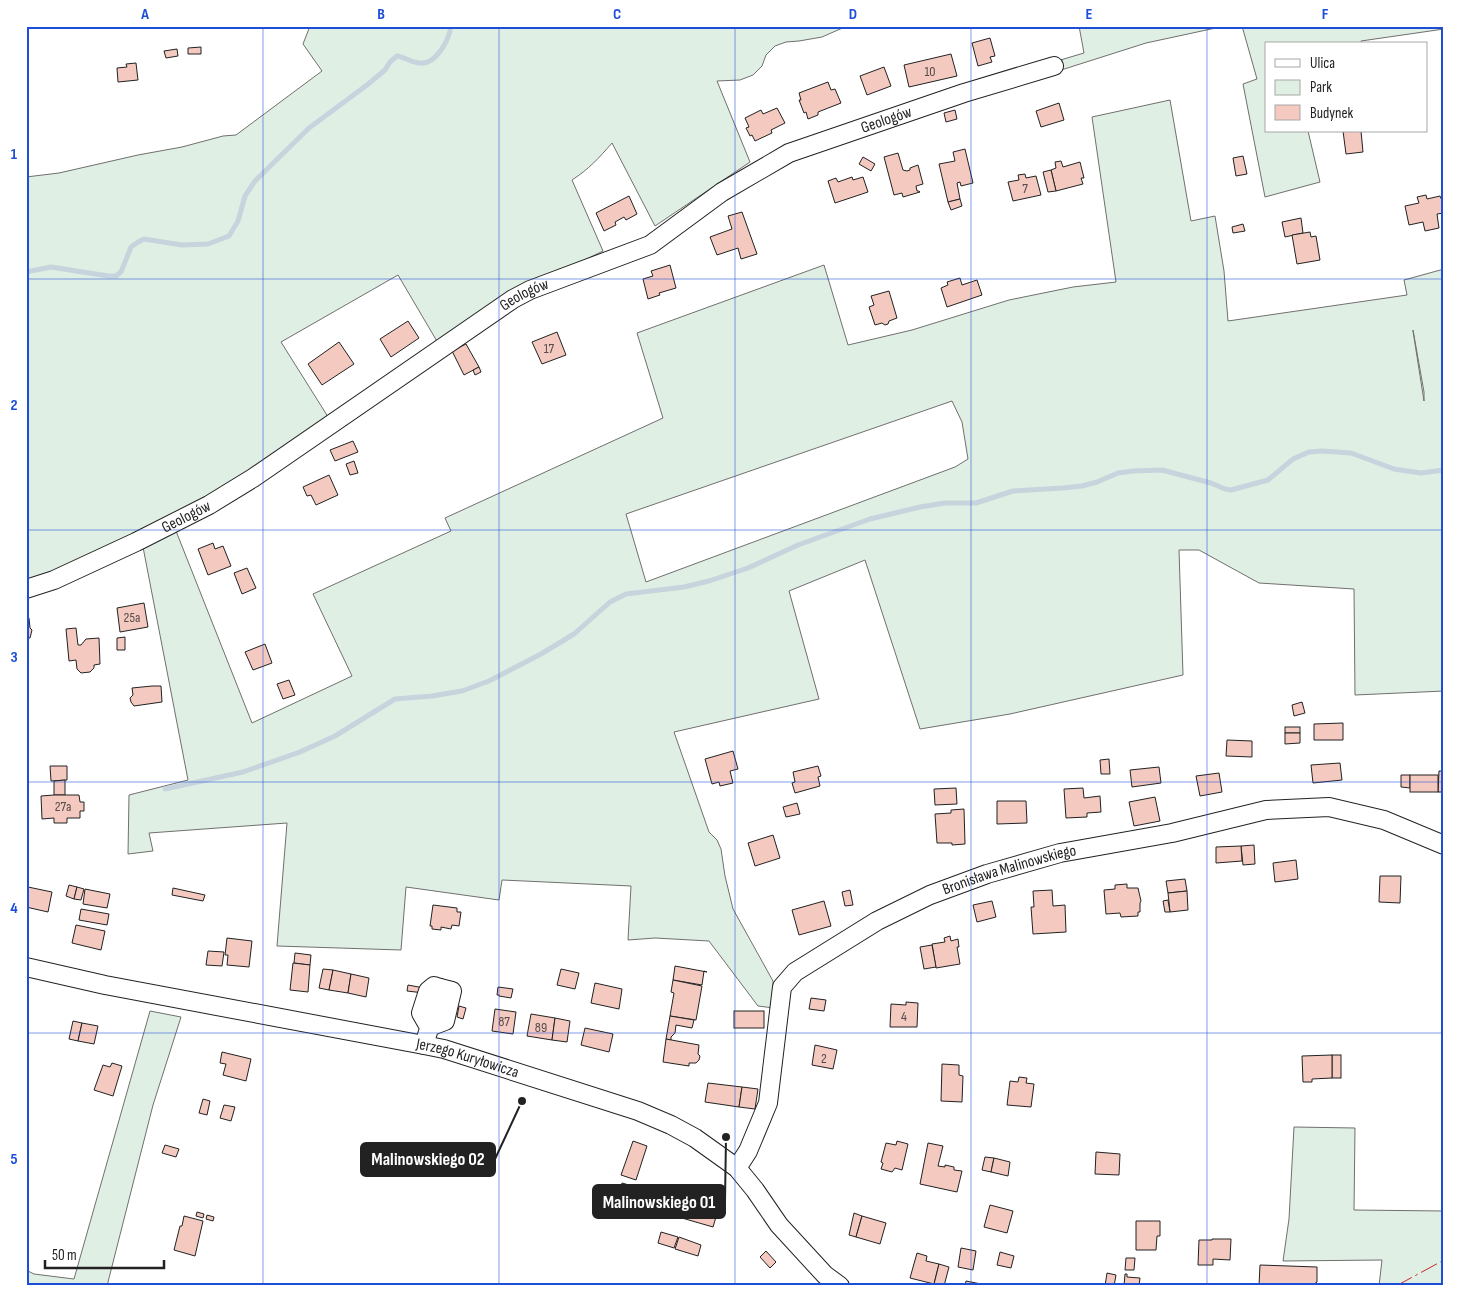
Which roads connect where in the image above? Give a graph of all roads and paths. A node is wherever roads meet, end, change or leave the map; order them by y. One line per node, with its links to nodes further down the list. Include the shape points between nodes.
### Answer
1 (1054, 66): 2 (street, Geologów, via 964,93 790,153 722,192 650,245 513,299 209,505 54,580)
2 (26, 589)
3 (1444, 845): 7 (street, Bronisława Malinowskiego, via 1384,820 1329,807 1266,810 1172,833 1060,853 930,895 877,921 795,972 782,987 768,1103 748,1151)
4 (26, 968): 6 (street, Jerzego Kuryłowicza)
5 (440, 988): 6 (street, via 434,986 428,991 421,1014 429,1027)
6 (424, 1044): 7 (street, Jerzego Kuryłowicza, via 638,1111 695,1138)
7 (737, 1168): 8 (street, Jerzego Kuryłowicza, via 779,1225 825,1275)
8 (840, 1286)

